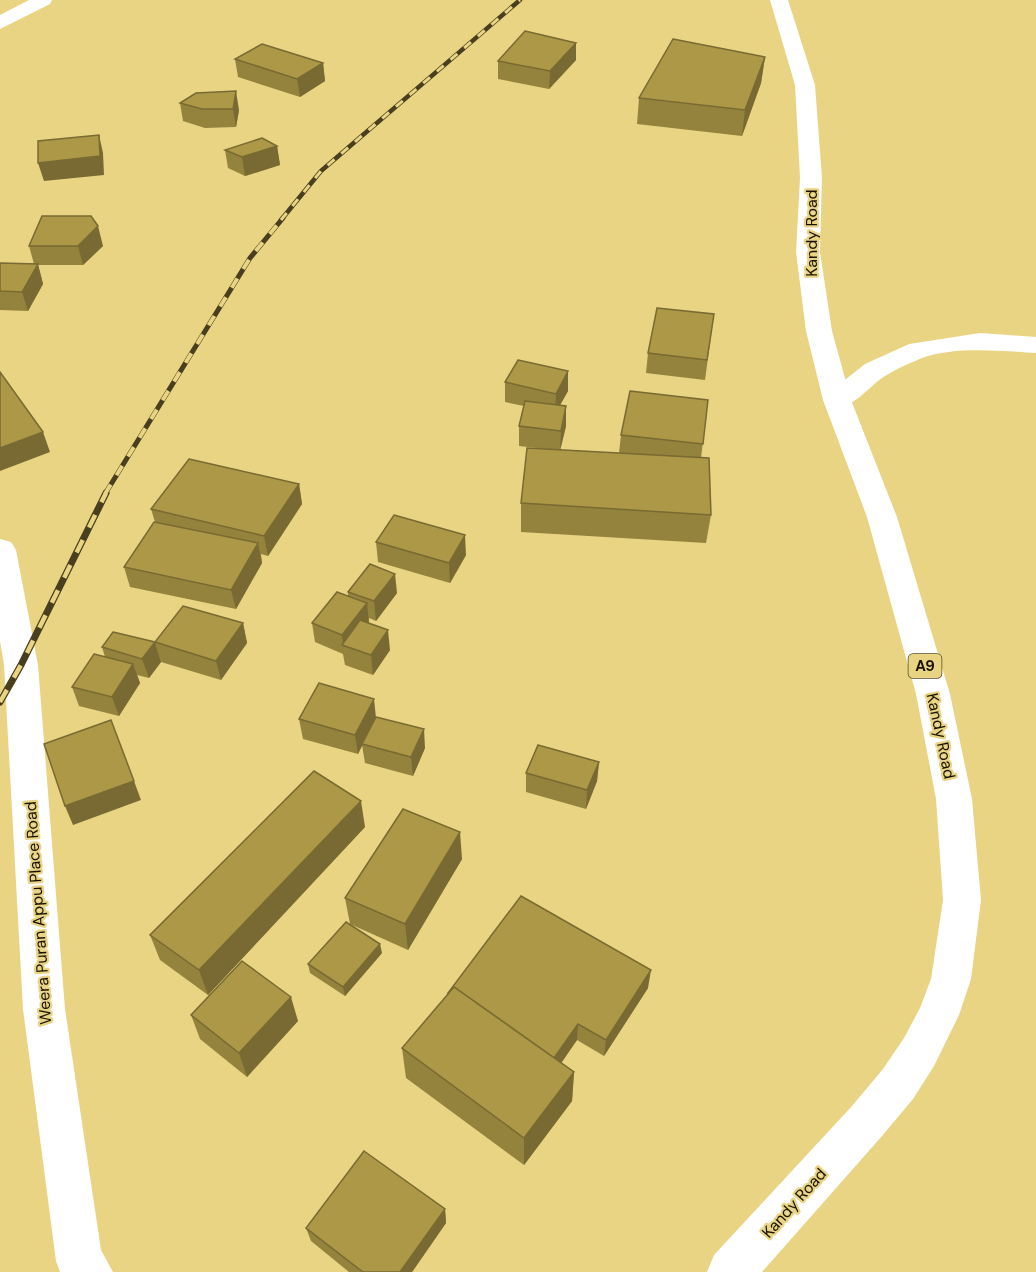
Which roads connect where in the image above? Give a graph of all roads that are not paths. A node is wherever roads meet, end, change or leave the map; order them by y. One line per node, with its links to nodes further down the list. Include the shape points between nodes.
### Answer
1 (43, 0): 3 (main road)
2 (779, 0): 5 (main road, Kandy Road / A9, via 805,85 811,178 809,272)
3 (0, 23)
4 (1036, 345): 5 (main road, via 980,340 918,350 874,370)
5 (837, 400): 8 (main road, Kandy Road / A9, via 882,517 933,694 954,799 960,854 962,900 958,936 951,979 939,1015 898,1084)
6 (0, 550): 7 (main road, Weera Puran Appu Place Road, via 21,665 44,1009 79,1261)
7 (89, 1272)
8 (731, 1272)

